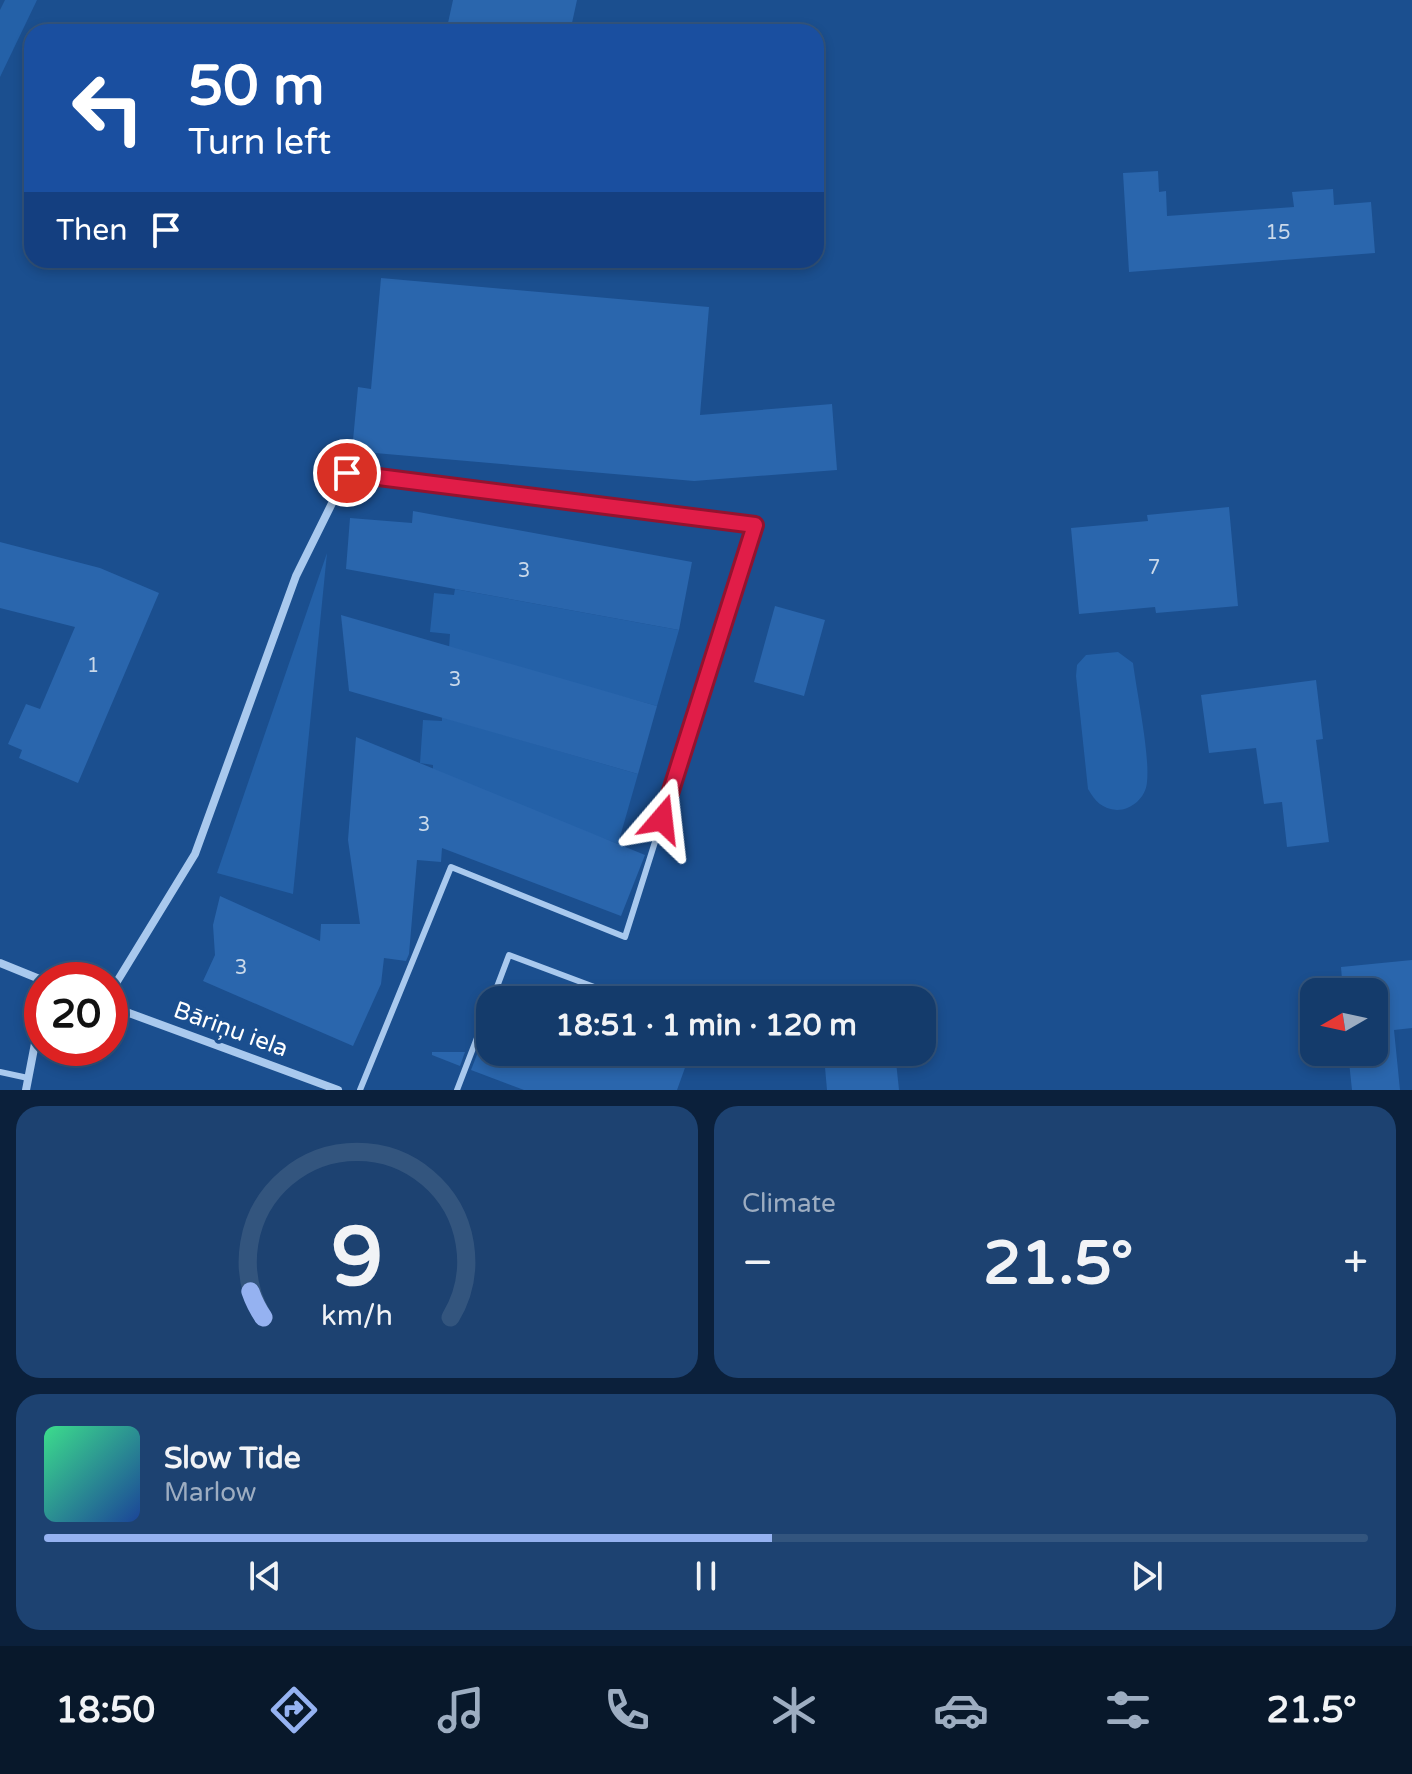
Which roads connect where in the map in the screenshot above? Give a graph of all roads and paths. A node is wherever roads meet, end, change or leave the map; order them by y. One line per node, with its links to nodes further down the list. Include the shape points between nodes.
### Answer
1 (347, 473): 3 (street, via 296,576 195,854); 14 (lane, via 755,525 625,937 451,867)
2 (0, 963): 4 (street)
3 (128, 964)
4 (24, 973)
5 (497, 986): 6 (lane, via 509,955)
6 (592, 986)
7 (128, 1013): 13 (street, Bāriņu iela)
8 (476, 1041): 15 (lane)
9 (30, 1066): 11 (street)
10 (0, 1072): 11 (lane)
11 (28, 1078): 12 (street)
12 (26, 1090)
13 (338, 1090)
14 (360, 1090)
15 (457, 1090)

